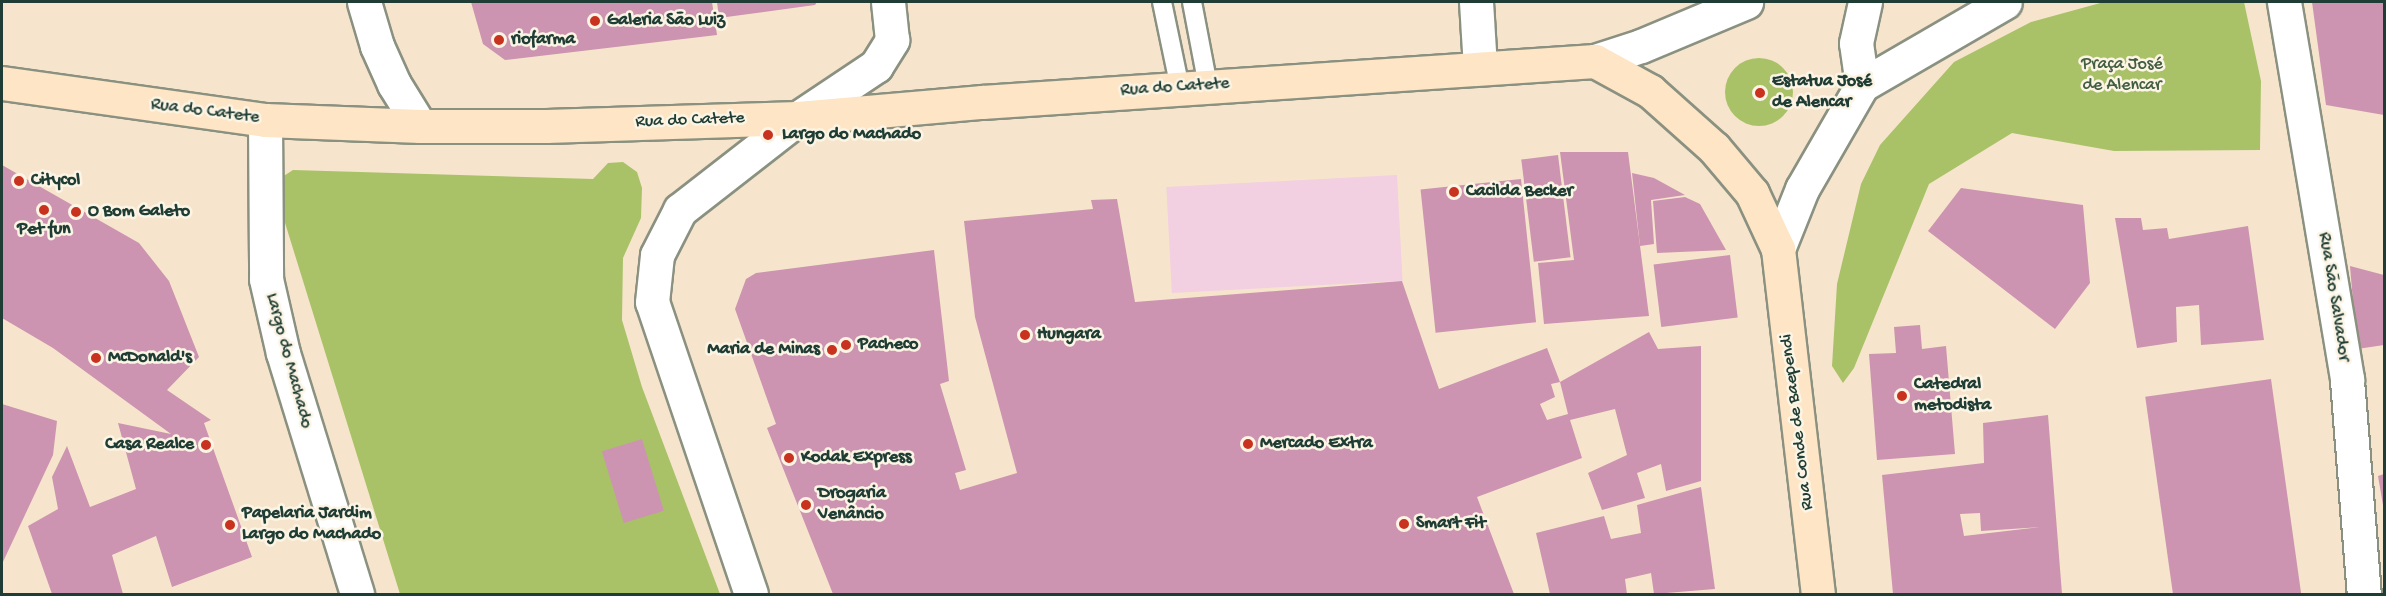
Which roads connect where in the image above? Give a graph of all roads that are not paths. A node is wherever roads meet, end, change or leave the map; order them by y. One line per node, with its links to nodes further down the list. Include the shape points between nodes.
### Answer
1 (364, 2): 17 (street, via 394,84)
2 (888, 2): 15 (street, via 892,40 876,66)
3 (1162, 2): 14 (lane)
4 (1192, 2): 14 (lane)
5 (1476, 2): 11 (street)
6 (1746, 2): 10 (street)
7 (1865, 2): 13 (street, via 1856,43)
8 (2005, 2): 13 (street)
9 (2284, 2): 22 (street, Rua São Salvador, via 2347,380)
10 (1595, 61): 11 (main road, Rua do Catete); 18 (main road, via 1650,91 1714,148 1752,193)
11 (1480, 67): 14 (main road, Rua do Catete)
12 (2, 83): 16 (main road, Rua do Catete)
13 (1862, 85): 18 (street, via 1802,189)
14 (1194, 87): 15 (main road, Rua do Catete)
15 (798, 118): 17 (main road, Rua do Catete); 20 (street, via 680,210 657,255 652,302)
16 (265, 120): 17 (main road, Rua do Catete); 19 (street, Largo do Machado, via 266,279 283,353)
17 (420, 126)
18 (1778, 249): 21 (main road, Rua Conde de Baependi)
19 (357, 594)
20 (751, 594)
21 (1818, 594)
22 (2364, 594)

